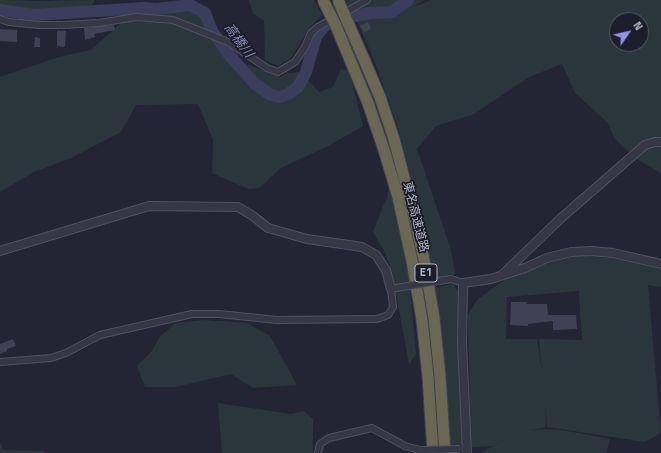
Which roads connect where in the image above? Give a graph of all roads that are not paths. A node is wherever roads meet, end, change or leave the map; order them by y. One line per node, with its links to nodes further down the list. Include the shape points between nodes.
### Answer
1 (323, 0): 14 (highway, 東名高速道路 / E1, bridge, via 368,103 398,197 422,320)
2 (338, 0): 15 (highway, 東名高速道路 / E1, bridge, via 380,97 415,219 434,318)
3 (367, 0): 4 (street, via 318,27 311,33 295,62 278,72 267,68 228,42 173,20 136,18 99,23 39,25)
4 (0, 19)
5 (661, 142): 8 (street, via 645,145 560,219)
6 (0, 251): 10 (street, via 149,206 238,207 268,228 307,239 362,247 376,255 386,270)
7 (661, 264): 8 (street, via 613,253 571,252 547,258)
8 (501, 276): 9 (street)
9 (463, 283): 10 (street, bridge, via 451,279); 12 (street)
10 (393, 289): 11 (street, via 393,307 388,315 377,320 277,320 192,314 100,335 51,358)
11 (0, 362)
12 (465, 450): 13 (street, bridge, via 420,450 405,446 372,428 330,438 320,444)
13 (318, 453)
14 (433, 453)
15 (445, 453)

